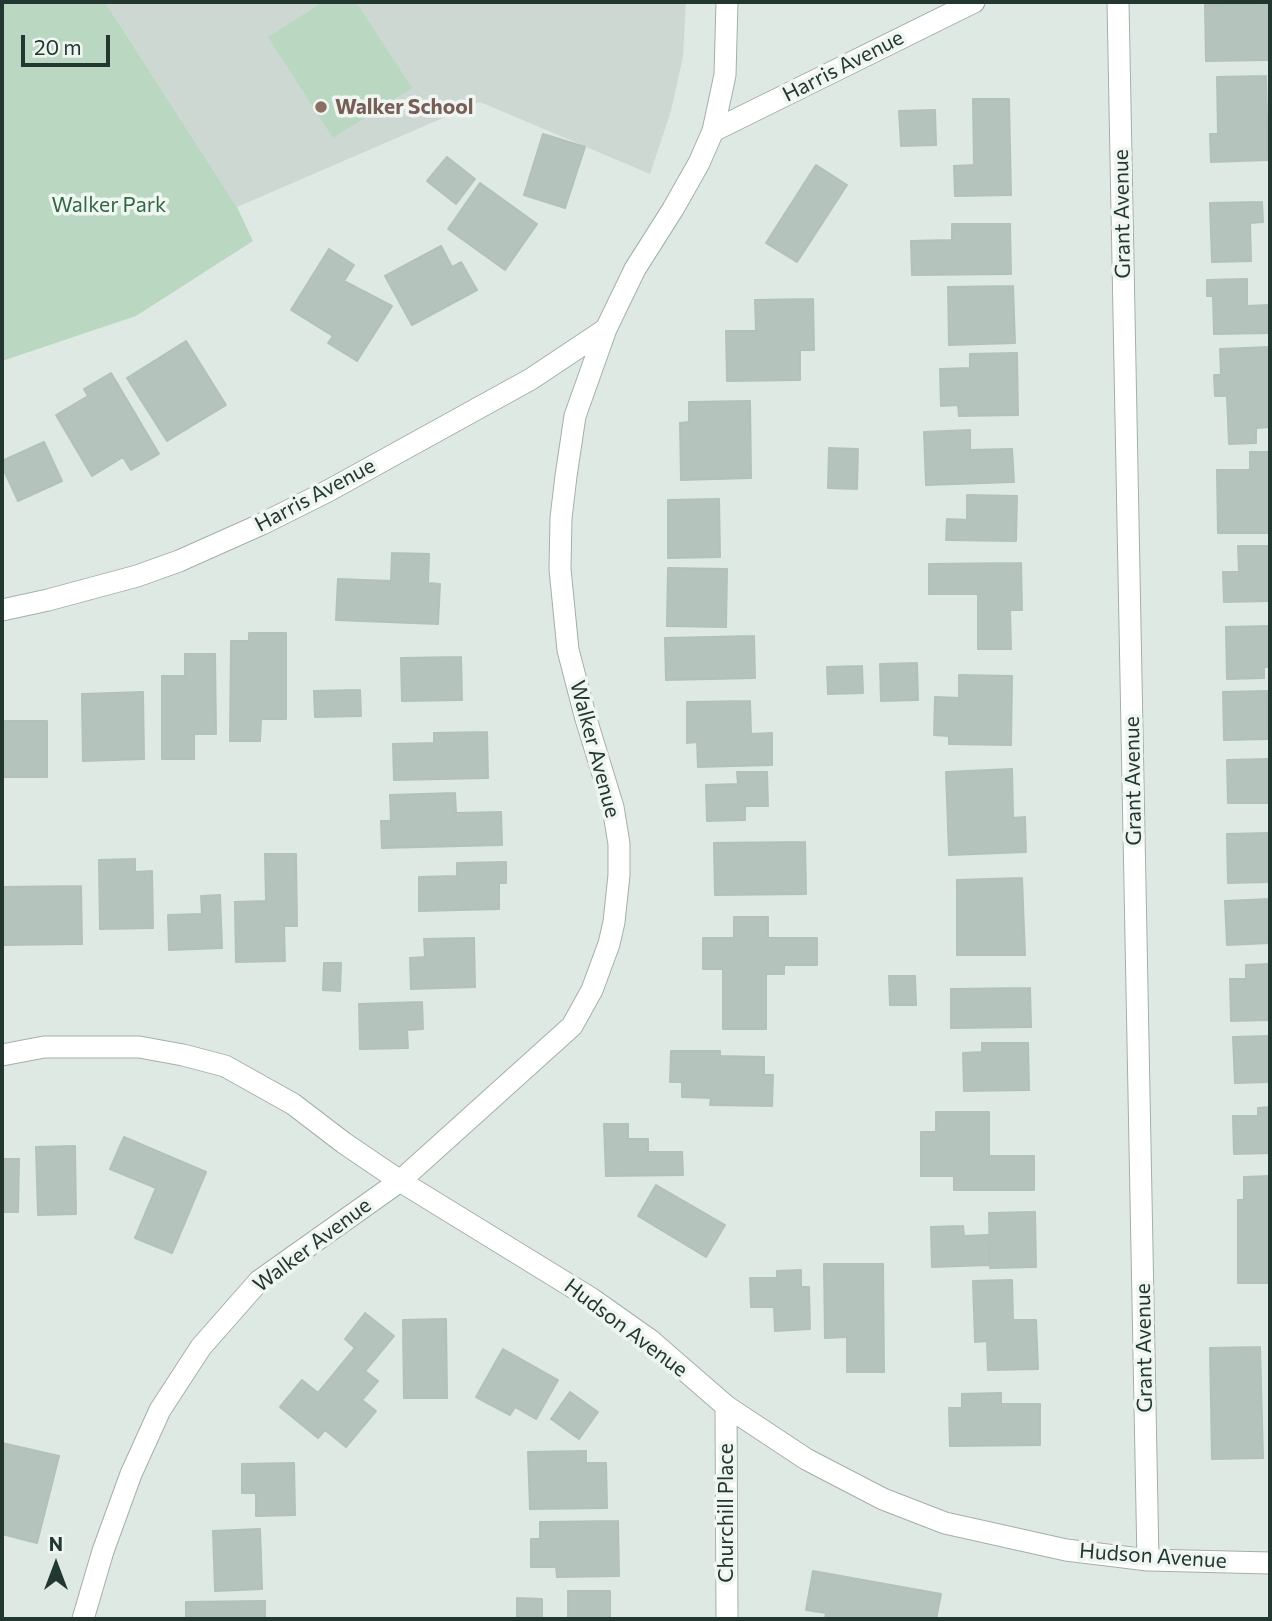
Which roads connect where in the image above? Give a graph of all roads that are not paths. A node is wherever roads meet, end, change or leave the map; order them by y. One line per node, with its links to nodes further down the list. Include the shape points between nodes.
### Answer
1 (727, 2): 4 (street, Walker Avenue, via 725,75)
2 (974, 2): 4 (street, Harris Avenue)
3 (1118, 2): 10 (street, Grant Avenue)
4 (713, 131): 5 (street, Walker Avenue)
5 (606, 329): 6 (street, Harris Avenue, via 531,379 262,523 137,576); 8 (street, Walker Avenue, via 575,416 561,517 560,569 569,650 608,786 619,844 609,944 572,1026)
6 (2, 610)
7 (2, 1055): 8 (street, Hudson Avenue, via 44,1047 139,1047 225,1066 293,1104)
8 (400, 1181): 9 (street, Hudson Avenue, via 592,1299 650,1340); 12 (street, Walker Avenue, via 259,1281 201,1347 160,1410 137,1461)
9 (726, 1406): 10 (street, Hudson Avenue, via 806,1459 883,1499 945,1523 1066,1550); 13 (street, Churchill Place)
10 (1148, 1560): 11 (street, Hudson Avenue)
11 (1270, 1563)
12 (83, 1619)
13 (727, 1619)

